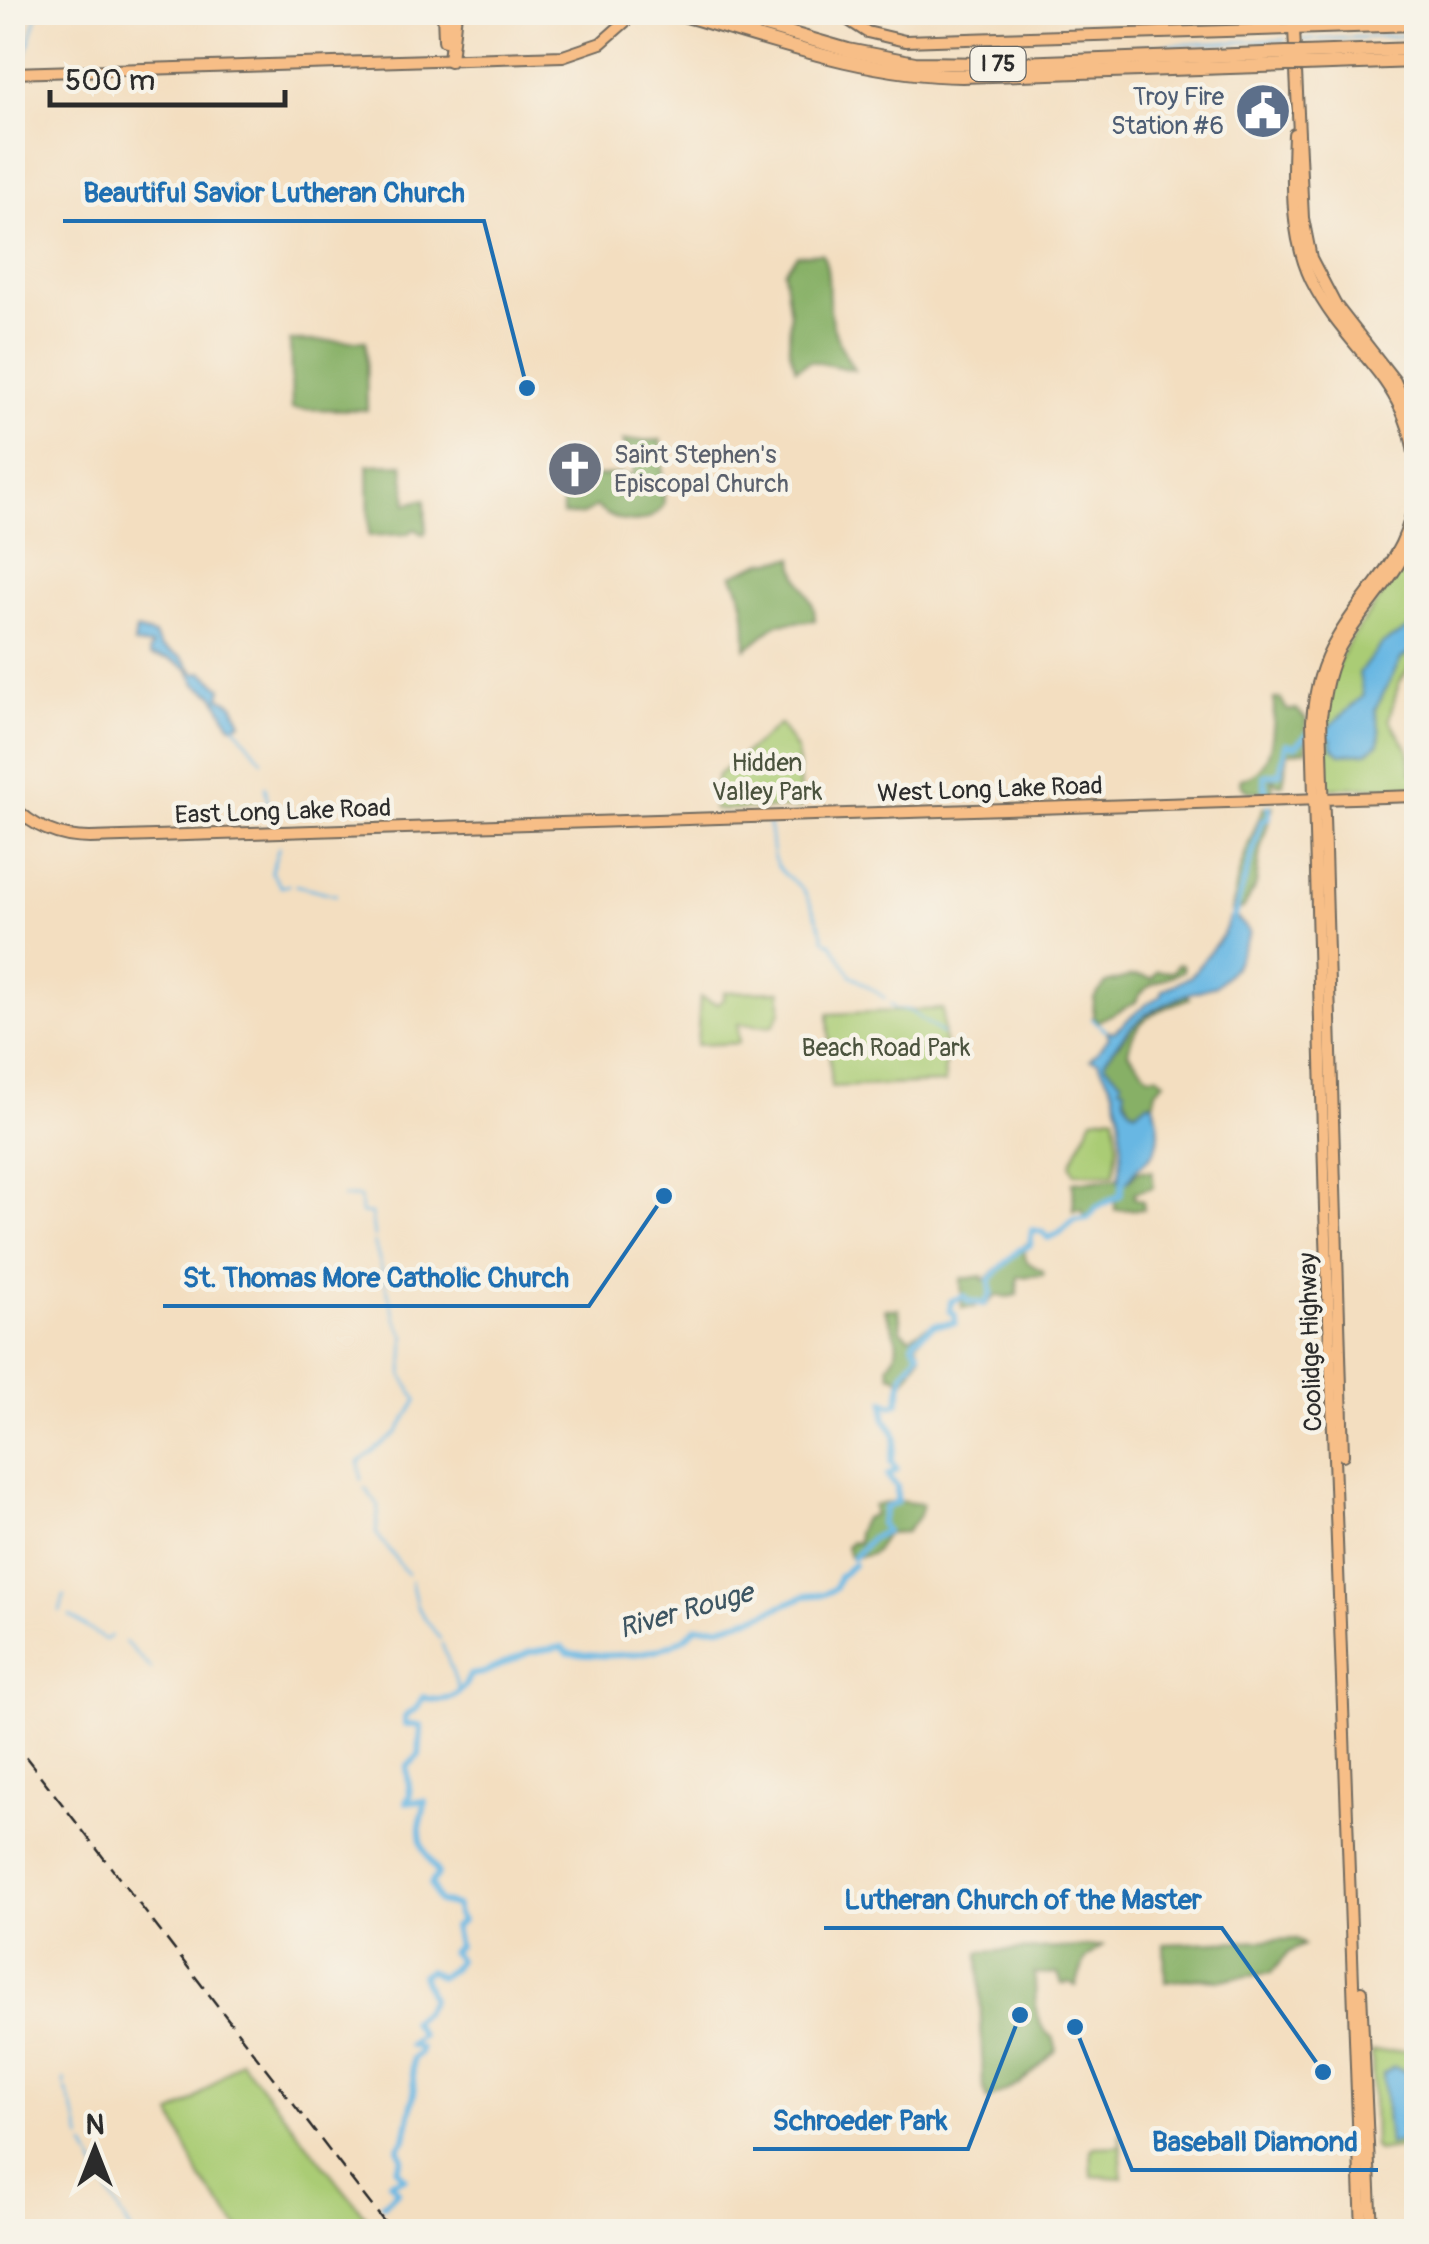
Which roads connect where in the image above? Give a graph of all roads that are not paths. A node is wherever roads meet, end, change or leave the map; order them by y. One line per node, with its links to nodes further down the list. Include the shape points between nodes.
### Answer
1 (444, 12): 12 (highway)
2 (455, 12): 12 (highway)
3 (636, 12): 12 (main road, via 608,38 566,55)
4 (673, 12): 10 (highway, I 75, via 913,74)
5 (716, 12): 10 (highway, I 75, via 915,63)
6 (836, 12): 8 (main road, via 868,32 904,41)
7 (1416, 25): 8 (main road)
8 (1294, 29): 15 (main road, Coolidge Highway)
9 (1416, 49): 11 (highway, I 75)
10 (1287, 59): 11 (highway, I 75, bridge)
11 (1303, 59): 13 (highway, I 75)
12 (448, 60): 14 (main road)
13 (1416, 61)
14 (12, 73)
15 (1296, 114): 16 (main road, Coolidge Highway, via 1304,226 1314,266 1396,381); 17 (main road, Coolidge Highway, via 1295,217 1303,259 1328,308 1400,403)
16 (1416, 426)
17 (1416, 476): 19 (main road, Coolidge Highway, via 1401,547 1326,658 1316,691)
18 (1416, 528): 19 (main road, Coolidge Highway, via 1400,565 1336,655)
19 (1316, 746): 21 (main road, Coolidge Highway)
20 (1416, 796): 21 (main road, West Long Lake Road)
21 (1318, 799): 23 (main road, West Long Lake Road); 24 (main road, Coolidge Highway)
22 (12, 805): 23 (main road, East Long Lake Road, via 44,828 82,838)
23 (564, 824)
24 (1366, 2213): 25 (main road, Coolidge Highway); 26 (main road, Coolidge Highway)
25 (1362, 2232)
26 (1372, 2232)

